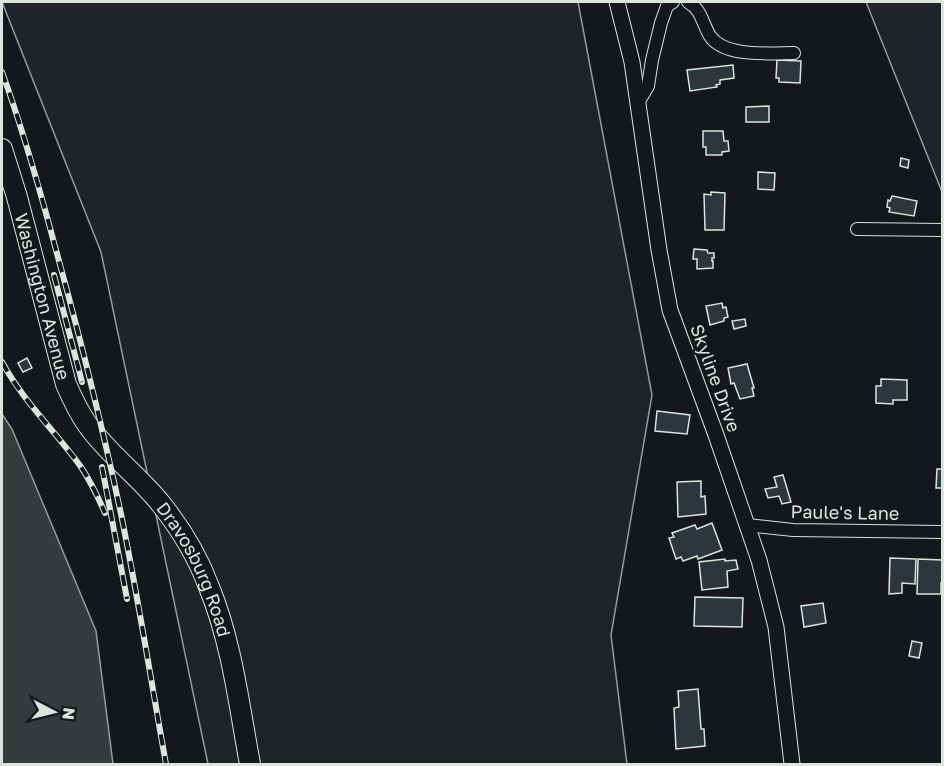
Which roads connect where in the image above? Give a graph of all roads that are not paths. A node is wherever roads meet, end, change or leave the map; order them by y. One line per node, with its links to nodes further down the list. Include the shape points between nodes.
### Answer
1 (617, 2): 5 (street, Skyline Drive)
2 (673, 2): 5 (street, via 667,6 661,23 648,86)
3 (688, 2): 4 (street, via 696,6 712,38 724,47 745,54)
4 (794, 53)
5 (638, 103): 10 (street, Skyline Drive, via 670,310)
6 (2, 149): 9 (main road, Washington Avenue, via 66,384)
7 (857, 229): 8 (street)
8 (942, 230)
9 (76, 408): 12 (main road, Dravosburg Road, via 160,503 198,561 226,639)
10 (747, 525): 11 (street, Paule's Lane, via 793,530); 13 (street, Skyline Drive, via 776,627)
11 (942, 532)
12 (250, 765)
13 (792, 765)

